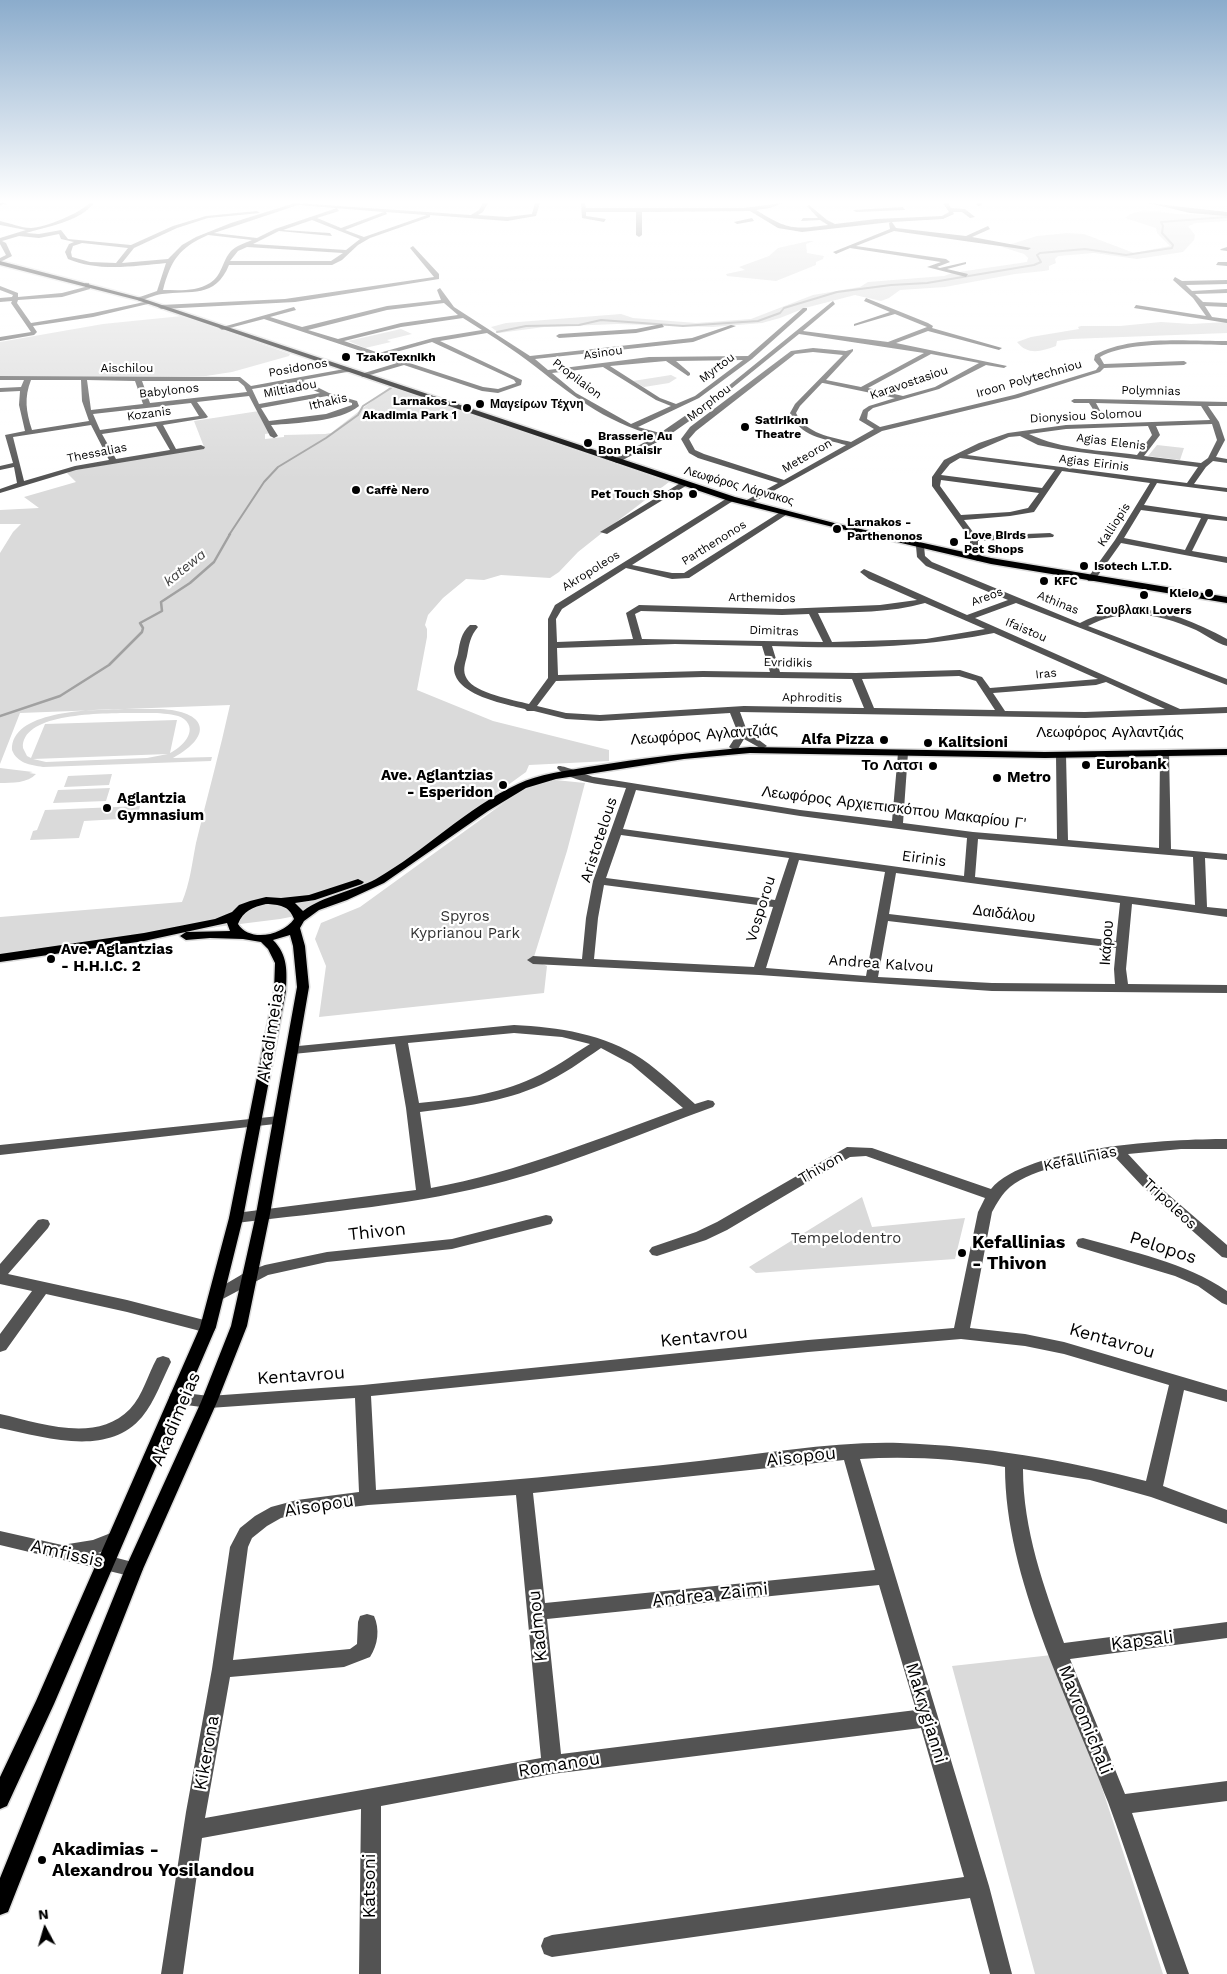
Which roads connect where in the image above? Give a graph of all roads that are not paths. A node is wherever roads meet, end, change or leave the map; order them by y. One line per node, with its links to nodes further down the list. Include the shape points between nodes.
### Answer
1 (15, 295): 8 (street)
2 (50, 295): 8 (street)
3 (125, 295): 9 (main road, Λεωφόρος Λάρνακος)
4 (151, 295): 9 (street)
5 (329, 295): 17 (street)
6 (442, 295): 12 (street, Propilaion)
7 (1196, 295): 15 (street)
8 (16, 299): 10 (street); 30 (street, via 14,303)
9 (139, 299): 13 (main road, Λεωφόρος Λάρνακος)
10 (0, 300)
11 (866, 300): 21 (street)
12 (445, 301): 22 (street, Propilaion); 32 (street, via 387,308)
13 (150, 303): 17 (main road, Λεωφόρος Λάρνακος); 30 (street)
14 (833, 303): 36 (street)
15 (1203, 304): 16 (street); 24 (street)
16 (1227, 305)
17 (161, 306): 31 (main road, Λεωφόρος Λάρνακος)
18 (1136, 307): 24 (street)
19 (294, 309): 23 (street)
20 (805, 309): 54 (street, Myrtou)
21 (894, 312): 26 (street); 33 (street, via 929,325 931,328)
22 (463, 316): 34 (street, Propilaion); 40 (street, via 401,325)
23 (264, 317): 31 (street); 32 (street)
24 (1210, 319): 25 (street)
25 (1227, 321)
26 (856, 324)
27 (602, 326): 35 (street)
28 (662, 326): 35 (street)
29 (733, 326): 39 (street)
30 (31, 327): 37 (street, via 32,334)
31 (222, 328): 61 (main road, Λεωφόρος Λάρνακος)
32 (303, 329): 40 (street)
33 (928, 330): 44 (street); 47 (street)
34 (490, 331): 38 (street); 52 (street, Propilaion)
35 (609, 332): 41 (street, via 557,335)
36 (798, 332): 42 (street); 98 (street)
37 (0, 339)
38 (433, 340): 51 (street); 56 (street, via 520,383 488,391)
39 (693, 340): 45 (street); 48 (street)
40 (339, 341): 51 (street)
41 (567, 341)
42 (866, 341): 44 (street); 50 (street)
43 (1227, 343): 60 (street, via 1115,348 1097,356)
44 (889, 344): 49 (street)
45 (702, 345)
46 (574, 346): 48 (street)
47 (999, 348)
48 (581, 352): 52 (street)
49 (930, 352): 55 (street); 71 (street)
50 (847, 353): 70 (street); 113 (street, Morphou, via 793,352 686,437 688,446 701,456)
51 (381, 354): 56 (street)
52 (530, 358): 62 (street, Propilaion)
53 (665, 358): 54 (street, Asinou, via 710,354); 58 (street, Asinou); 64 (street, via 688,374)
54 (750, 358): 84 (street, Myrtou)
55 (984, 362): 59 (street); 76 (street, Karavostasiou, via 937,388)
56 (405, 363): 63 (street)
57 (1184, 363): 60 (street, Iroon Polytechniou)
58 (603, 364): 62 (street, Asinou); 84 (street, via 658,399)
59 (1004, 366)
60 (1102, 366): 93 (street, Iroon Polytechniou, via 1098,371 1016,397)
61 (350, 370): 63 (main road, Λεωφόρος Λάρνακος); 69 (street, Posidonos)
62 (548, 372): 92 (street, Propilaion, via 584,401)
63 (363, 375): 106 (main road, Λεωφόρος Λάρνακος)
64 (674, 376)
65 (0, 378): 66 (street, Aischilou)
66 (28, 379): 67 (street, Aischilou); 72 (street)
67 (84, 379): 68 (street, Aischilou); 85 (street, via 84,396)
68 (138, 379): 74 (street, Aischilou, via 237,379 245,381); 82 (street)
69 (297, 380): 74 (street, Posidonos); 75 (street, Ithakis)
70 (823, 381): 71 (street); 99 (street, via 797,405 793,410 794,417 804,428 816,434)
71 (864, 388): 76 (street)
72 (23, 389): 73 (street); 94 (street, via 21,402)
73 (0, 390)
74 (250, 391): 77 (street, Babylonos); 83 (street)
75 (328, 394): 83 (street, Miltiadou); 89 (street, Ithakis, via 355,402 356,406 319,416)
76 (902, 397): 93 (street, Karavostasiou, via 865,411 863,420)
77 (192, 400): 82 (street, Babylonos); 90 (street, Kozanis, via 204,416)
78 (1074, 401): 79 (street, Polymnias)
79 (1091, 401): 80 (street, Polymnias, via 1159,399); 86 (street)
80 (1203, 403): 81 (street, Polymnias); 87 (street)
81 (1227, 404)
82 (147, 405): 85 (street, Babylonos)
83 (257, 407): 89 (street)
84 (678, 407): 92 (street, Myrtou)
85 (89, 412): 88 (street)
86 (1100, 416)
87 (1215, 422): 91 (street, Dionysiou Solomou); 104 (street, via 1221,440)
88 (93, 423): 94 (street); 95 (street)
89 (267, 423): 97 (street)
90 (159, 424): 95 (street, Kozanis); 101 (street)
91 (1150, 424): 96 (street, Dionysiou Solomou); 103 (street, via 1156,435)
92 (631, 427): 98 (street, Propilaion)
93 (879, 429): 99 (street, Meteoron)
94 (26, 431): 108 (street, via 9,436 9,446)
95 (98, 432): 105 (street)
96 (1020, 432): 102 (street, Dionysiou Solomou, via 1000,437); 103 (street, Agias Elenis, via 1040,443 1054,446)
97 (274, 436)
98 (662, 436): 106 (street)
99 (851, 444): 113 (street, Meteoron)
100 (201, 447): 101 (street, Thessalias)
101 (174, 451): 105 (street, Thessalias)
102 (958, 456): 111 (street, Agias Eirinis); 112 (street, Dionysiou Solomou, via 941,468)
103 (1139, 457): 109 (street, Agias Elenis)
104 (1211, 459): 107 (street); 109 (street)
105 (113, 460): 115 (street, Thessalias)
106 (617, 460): 116 (main road, Λεωφόρος Λάρνακος)
107 (1227, 461)
108 (17, 464): 110 (street); 115 (street)
109 (1203, 465): 117 (street)
110 (0, 468)
111 (1059, 470): 114 (street, Agias Eirinis); 120 (street)
112 (936, 477): 120 (street); 126 (street, via 938,491)
113 (783, 482): 122 (street, Meteoron)
114 (1154, 482): 117 (street, Agias Eirinis); 123 (street, Kalliopis)
115 (21, 484): 119 (street, Thessalias)
116 (685, 484): 121 (main road, Λεωφόρος Λάρνακος); 129 (street)
117 (1189, 486): 118 (street, Agias Eirinis)
118 (1227, 490)
119 (0, 491)
120 (1046, 491): 126 (street, via 1027,512)
121 (732, 499): 122 (main road, Λεωφόρος Λάρνακος); 139 (street, Akropoleos)
122 (748, 503): 124 (main road, Λεωφόρος Λάρνακος)
123 (1140, 507): 125 (street); 130 (street, Kalliopis)
124 (785, 513): 132 (main road, Λεωφόρος Λάρνακος); 139 (street, Parthenonos, via 686,576)
125 (1205, 517): 127 (street); 135 (street)
126 (958, 518): 131 (street)
127 (1227, 520)
128 (1043, 525): 131 (street, via 1053,538)
129 (604, 532)
130 (1118, 540): 135 (street); 142 (street, Kalliopis)
131 (974, 543): 134 (street); 137 (street, via 975,553)
132 (920, 546): 133 (main road, Λεωφόρος Λάρνακος); 140 (street, Athinas, via 922,560)
133 (935, 553): 134 (main road, Λεωφόρος Λάρνακος); 136 (main road); 140 (street, via 932,562)
134 (954, 553): 136 (main road, Λεωφόρος Λάρνακος)
135 (1187, 553): 138 (street)
136 (970, 557): 137 (main road, Λεωφόρος Λάρνακος)
137 (980, 559): 142 (main road, Λεωφόρος Λάρνακος)
138 (1227, 560)
139 (623, 565): 155 (street, Akropoleos, via 558,607 552,619)
140 (938, 567): 144 (street, Athinas)
141 (864, 572): 143 (street, Ifaistou)
142 (1091, 578): 145 (main road, Λεωφόρος Λάρνακος)
143 (925, 600): 146 (street, Arthemidos, via 880,608); 147 (street, Ifaistou)
144 (1016, 600): 147 (street, Areos); 148 (street, Athinas)
145 (1227, 600)
146 (812, 611): 151 (street, Arthemidos, via 639,608 630,613); 154 (street)
147 (967, 618): 150 (street, Ifaistou)
148 (1080, 626): 153 (street, via 1113,613 1150,613 1183,620); 160 (street, Athinas)
149 (473, 627): 162 (street, Aphroditis, via 467,634 459,669 462,679 481,694)
150 (994, 630): 154 (street, Dimitras, via 930,640); 159 (street, Ifaistou)
151 (638, 642): 152 (street, Dimitras); 155 (street, Dimitras)
152 (766, 643): 154 (street, Dimitras); 156 (street)
153 (1227, 643)
154 (828, 644)
155 (552, 645): 158 (street, Akropoleos)
156 (776, 675): 157 (street, Evridikis); 158 (street, Evridikis)
157 (856, 676): 161 (street, Evridikis, via 964,674 979,679); 165 (street)
158 (553, 678): 162 (street)
159 (1107, 679): 161 (street, Iras); 166 (street, Ifaistou)
160 (1227, 682)
161 (988, 691): 167 (street, Evridikis)
162 (530, 708): 163 (street, Aphroditis, via 566,716 600,718)
163 (734, 710): 165 (street, Aphroditis); 168 (street)
164 (1227, 710): 166 (street, Aphroditis)
165 (870, 711): 167 (street, Aphroditis)
166 (1179, 712): 167 (street, Aphroditis)
167 (1002, 714)
168 (743, 734): 169 (street); 170 (street)
169 (762, 746): 170 (main road, Λεωφόρος Αγλαντζιάς); 171 (main road, Λεωφόρος Αγλαντζιάς, via 1061,750)
170 (734, 747): 176 (main road, Λεωφόρος Αγλαντζιάς, via 628,757)
171 (1227, 748)
172 (1227, 752): 174 (main road, Λεωφόρος Αγλαντζιάς)
173 (903, 753): 175 (main road, Λεωφόρος Αγλαντζιάς); 176 (main road, Λεωφόρος Αγλαντζιάς, via 750,750); 178 (street)
174 (1164, 754): 175 (main road, Λεωφόρος Αγλαντζιάς); 182 (street)
175 (1061, 755): 181 (street)
176 (566, 770): 177 (street, Λεωφόρος Αρχιεπισκόπου Μακαρίου Γ', via 593,780); 189 (main road, Λεωφόρος Αγλαντζιάς, via 528,777 504,787 396,863 361,881 312,898); 196 (main road, Λεωφόρος Αγλαντζιάς, via 522,786 380,881 315,908)
177 (632, 786): 178 (street, Λεωφόρος Αρχιεπισκόπου Μακαρίου Γ'); 179 (street, Aristotelous)
178 (898, 826): 180 (street, Λεωφόρος Αρχιεπισκόπου Μακαρίου Γ')
179 (617, 831): 184 (street, Eirinis); 187 (street, Aristotelous)
180 (973, 835): 181 (street, Λεωφόρος Αρχιεπισκόπου Μακαρίου Γ'); 188 (street)
181 (1063, 843): 182 (street, Λεωφόρος Αρχιεπισκόπου Μακαρίου Γ')
182 (1165, 850): 183 (street, Λεωφόρος Αρχιεπισκόπου Μακαρίου Γ')
183 (1199, 854): 185 (street, Λεωφόρος Αρχιεπισκόπου Μακαρίου Γ'); 192 (street)
184 (795, 856): 186 (street, Eirinis); 191 (street, Vosporou)
185 (1227, 857)
186 (891, 870): 188 (street, Eirinis); 195 (street)
187 (599, 880): 191 (street); 203 (street, Aristotelous)
188 (969, 880): 190 (street, Eirinis)
189 (279, 901): 194 (main road, Λεωφόρος Αγλαντζιάς, via 253,904); 196 (main road, via 297,909)
190 (1126, 901): 192 (street, Eirinis); 200 (street, Ικάρου)
191 (779, 904): 204 (street, Vosporou)
192 (1200, 910): 193 (street, Eirinis)
193 (1227, 913)
194 (234, 915): 197 (main road, via 233,928); 198 (main road, via 218,922)
195 (882, 917): 200 (street, Δαιδάλου); 205 (street)
196 (297, 924): 199 (main road, Λεωφόρος Αγλαντζιάς, via 281,935); 210 (main road, Akadimeias, via 303,988)
197 (243, 935): 198 (main road); 199 (main road)
198 (144, 937): 201 (main road)
199 (264, 938): 215 (main road, Akadimeias, via 273,947 280,963 280,991)
200 (1122, 944): 206 (street, Ικάρου)
201 (0, 958)
202 (533, 960): 203 (street, Andrea Kalvou)
203 (588, 963): 204 (street, Andrea Kalvou)
204 (759, 971): 205 (street, Andrea Kalvou)
205 (871, 980): 206 (street, Andrea Kalvou, via 992,987)
206 (1122, 987): 207 (street, Andrea Kalvou)
207 (1227, 989)
208 (401, 1040): 209 (street, via 514,1029 566,1034); 210 (street); 212 (street)
209 (599, 1044): 212 (street, via 551,1074 519,1088 460,1102); 213 (street, via 637,1062)
210 (294, 1050): 214 (main road, Akadimeias)
211 (708, 1104): 213 (street)
212 (413, 1108): 219 (street)
213 (692, 1109): 219 (street, via 538,1166 477,1184)
214 (279, 1120): 215 (street); 221 (main road, Akadimeias)
215 (252, 1123): 217 (street); 222 (main road, Akadimeias)
216 (1227, 1144): 218 (street, Kefallinias, via 1180,1144)
217 (0, 1150)
218 (1117, 1151): 220 (street, Kefallinias, via 1067,1159 1028,1171 1008,1181); 227 (street, Tripoleos, via 1157,1193)
219 (424, 1193): 221 (street)
220 (993, 1195): 226 (street, Thivon, via 856,1150 847,1152 722,1226); 235 (street, via 986,1212)
221 (263, 1214): 222 (street); 229 (main road, Akadimeias)
222 (236, 1218): 232 (main road, Akadimeias)
223 (546, 1220): 229 (street, Thivon, via 452,1244 327,1257)
224 (43, 1224): 228 (street)
225 (1083, 1243): 233 (street, Pelopos, via 1180,1272 1203,1282)
226 (657, 1251)
227 (1227, 1253)
228 (0, 1274)
229 (250, 1276): 232 (street, Thivon); 242 (main road, Akadimeias, via 238,1326)
230 (0, 1278): 231 (street)
231 (42, 1288): 234 (street); 236 (street)
232 (217, 1296): 234 (main road, Akadimeias)
233 (1227, 1299)
234 (208, 1327): 241 (main road, Akadimeias)
235 (960, 1334): 238 (street, Kentavrou, via 989,1335 1064,1348); 239 (street, Kentavrou, via 808,1346)
236 (0, 1346)
237 (163, 1362): 243 (street, via 136,1413 105,1434 74,1435)
238 (1178, 1382): 240 (street, Kentavrou); 247 (street)
239 (363, 1391): 242 (street, Kentavrou); 248 (street, Aisopou)
240 (1227, 1396)
241 (177, 1398): 242 (street, Kentavrou); 252 (main road, Akadimeias)
242 (209, 1402): 255 (main road, Akadimeias)
243 (0, 1421)
244 (850, 1452): 245 (street, Aisopou, via 899,1450 975,1455); 246 (street, Aisopou); 256 (street, Makrygianni)
245 (1014, 1462): 247 (street, Aisopou, via 1090,1473); 260 (street, Mavromichali, via 1013,1485 1018,1523 1030,1572)
246 (524, 1487): 248 (street, Aisopou); 257 (street, Kadmou)
247 (1153, 1490): 249 (street, Aisopou)
248 (368, 1498): 250 (street, Aisopou, via 277,1512)
249 (1227, 1517)
250 (246, 1533): 261 (street, Kikerona, via 239,1547)
251 (0, 1538): 253 (street, Amfissis)
252 (116, 1538): 253 (street, via 94,1547); 254 (main road, Akadimeias)
253 (56, 1552): 254 (street, Amfissis)
254 (105, 1564): 255 (street, Amfissis); 266 (main road, Akadimeias)
255 (134, 1569): 270 (main road, Akadimeias)
256 (884, 1577): 257 (street, Andrea Zaimi); 262 (street, Makrygianni)
257 (536, 1612): 263 (street, Kadmou)
258 (368, 1622): 261 (street, via 368,1644 358,1656)
259 (1227, 1630): 260 (street, Kapsali)
260 (1058, 1652): 267 (street, Mavromichali)
261 (222, 1669): 268 (street, Kikerona)
262 (927, 1718): 263 (street, Romanou); 269 (street, Makrygianni)
263 (552, 1765): 265 (street, Romanou)
264 (1227, 1791): 267 (street)
265 (371, 1798): 268 (street, Romanou); 273 (street, Katsoni)
266 (0, 1799)
267 (1119, 1805): 275 (street, Mavromichali)
268 (194, 1830): 272 (street, Kikerona)
269 (978, 1886): 271 (street); 274 (street, Makrygianni)
270 (0, 1904)
271 (552, 1946)
272 (172, 1974)
273 (370, 1974)
274 (1001, 1974)
275 (1178, 1974)

